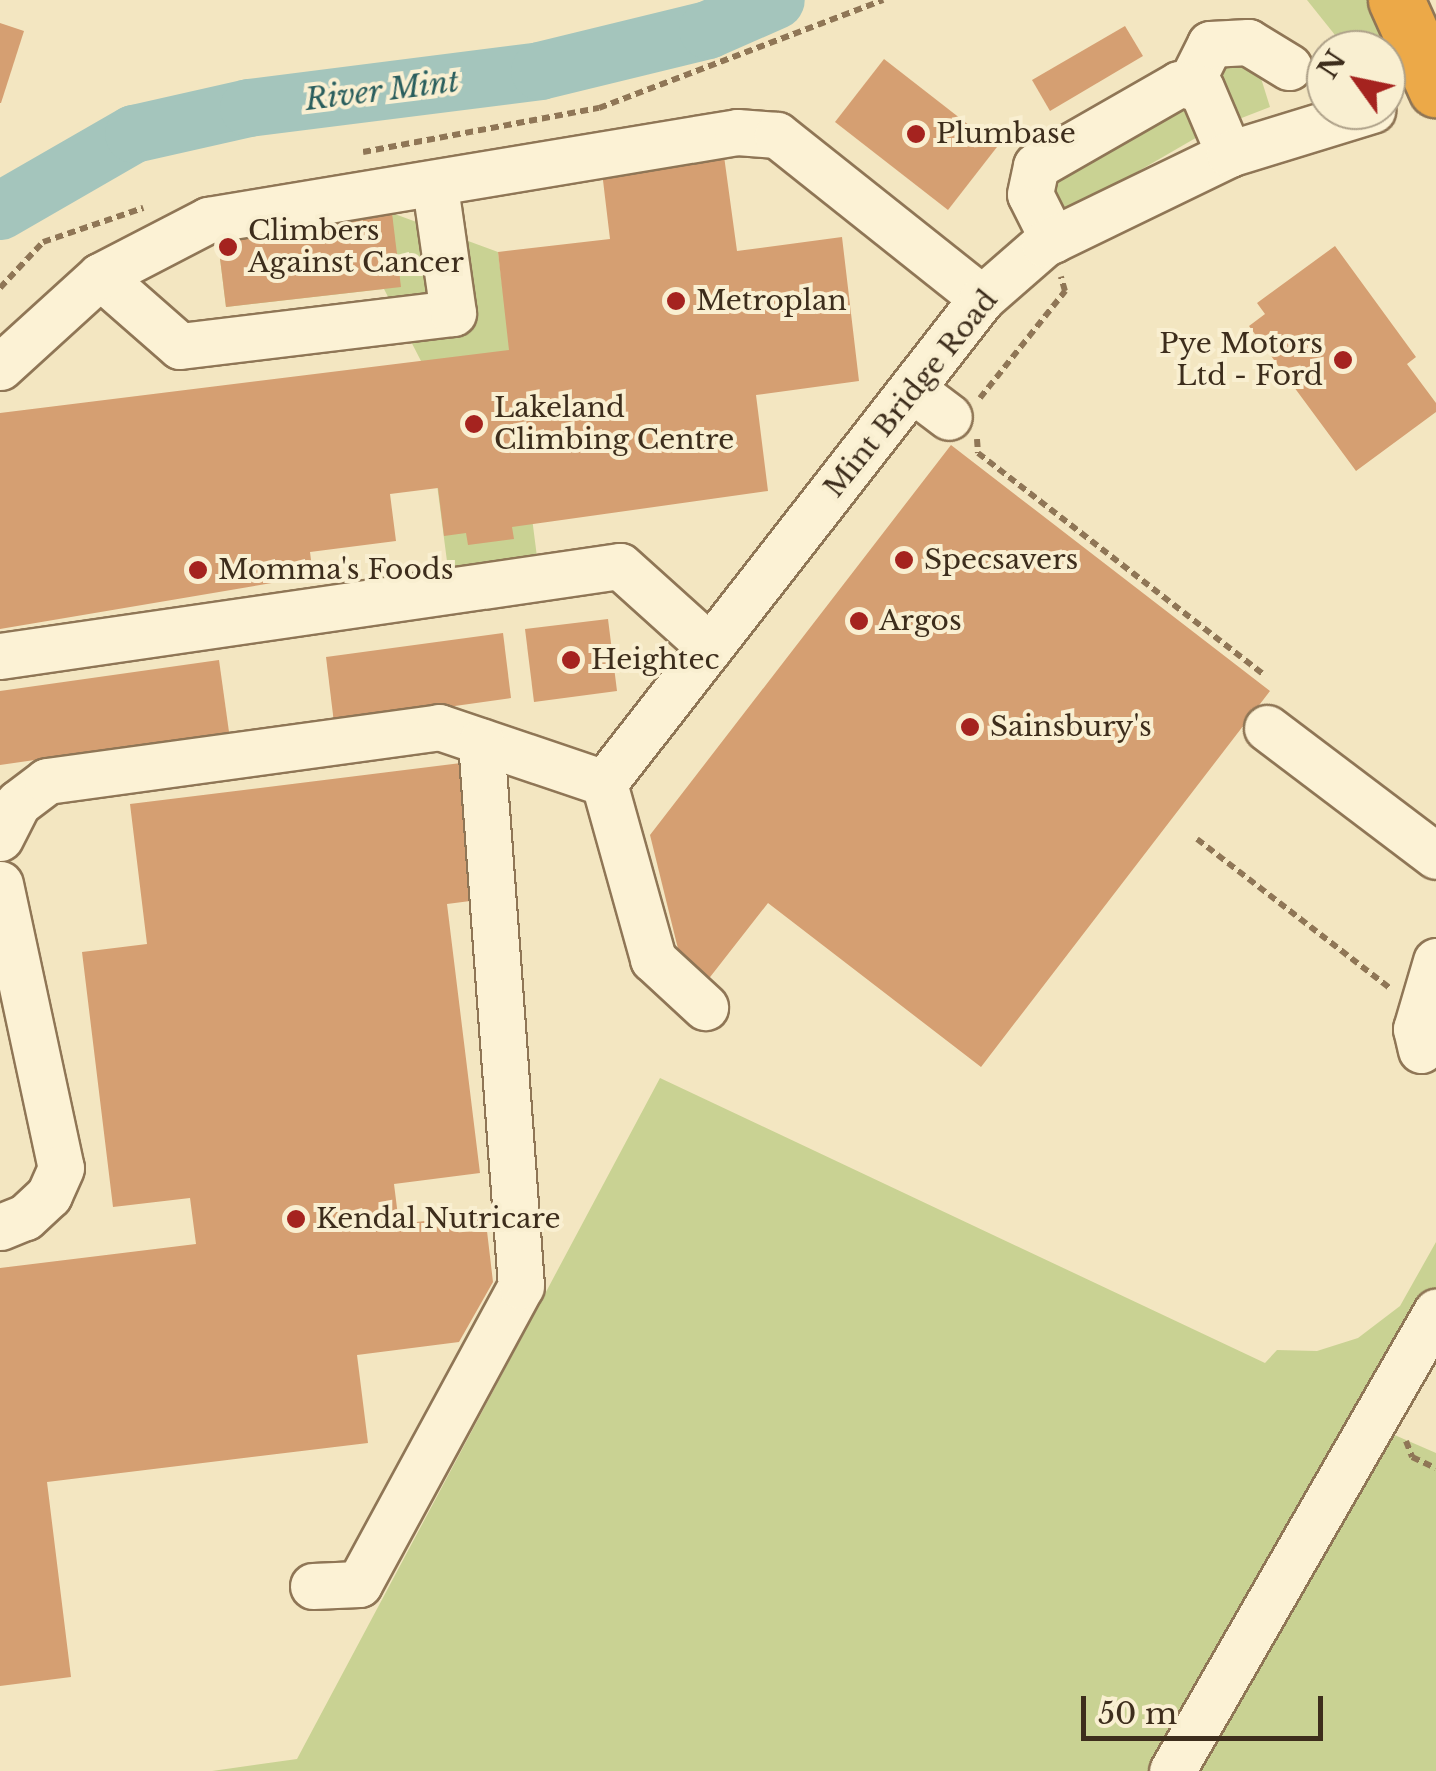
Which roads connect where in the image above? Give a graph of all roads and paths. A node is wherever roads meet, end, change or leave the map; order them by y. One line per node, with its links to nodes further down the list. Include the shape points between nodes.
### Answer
1 (882, 0): 8 (path, via 600,108)
2 (1396, 0): 5 (highway)
3 (1289, 67): 4 (street, via 1248,42 1210,44)
4 (1189, 86): 9 (street, via 1201,88); 12 (street, via 1179,84 1036,166 1030,194)
5 (1436, 88): 6 (street)
6 (1406, 99)
7 (1307, 130): 9 (street, Mint Bridge Road)
8 (353, 154)
9 (1229, 154): 12 (street, Mint Bridge Road)
10 (435, 186): 13 (street, via 208,220); 13 (street, via 452,313 180,346); 15 (street, via 738,132 777,135)
11 (150, 205): 14 (path, via 43,242)
12 (1049, 242): 15 (street, Mint Bridge Road); 18 (path, via 1066,292)
13 (100, 276): 16 (street)
14 (0, 288)
15 (982, 298): 17 (street, Mint Bridge Road)
16 (0, 367)
17 (912, 390): 18 (street); 19 (street, Mint Bridge Road)
18 (966, 415): 21 (path, via 978,452)
19 (710, 646): 20 (street, via 620,566); 24 (street, Mint Bridge Road)
20 (0, 656)
21 (1265, 676)
22 (1267, 728): 27 (street)
23 (481, 741): 24 (street); 25 (street, via 439,727 47,781 18,803); 35 (street, via 521,1286 360,1584)
24 (604, 782): 31 (street, via 654,960)
25 (0, 838)
26 (1197, 839): 30 (path)
27 (1436, 856)
28 (0, 884): 33 (street, via 61,1168 50,1195 25,1217)
29 (1436, 961): 32 (street, via 1416,1029)
30 (1400, 996)
31 (704, 1006)
32 (1420, 1050)
33 (0, 1227)
34 (1436, 1312): 36 (street)
35 (312, 1586)
36 (1172, 1771)

